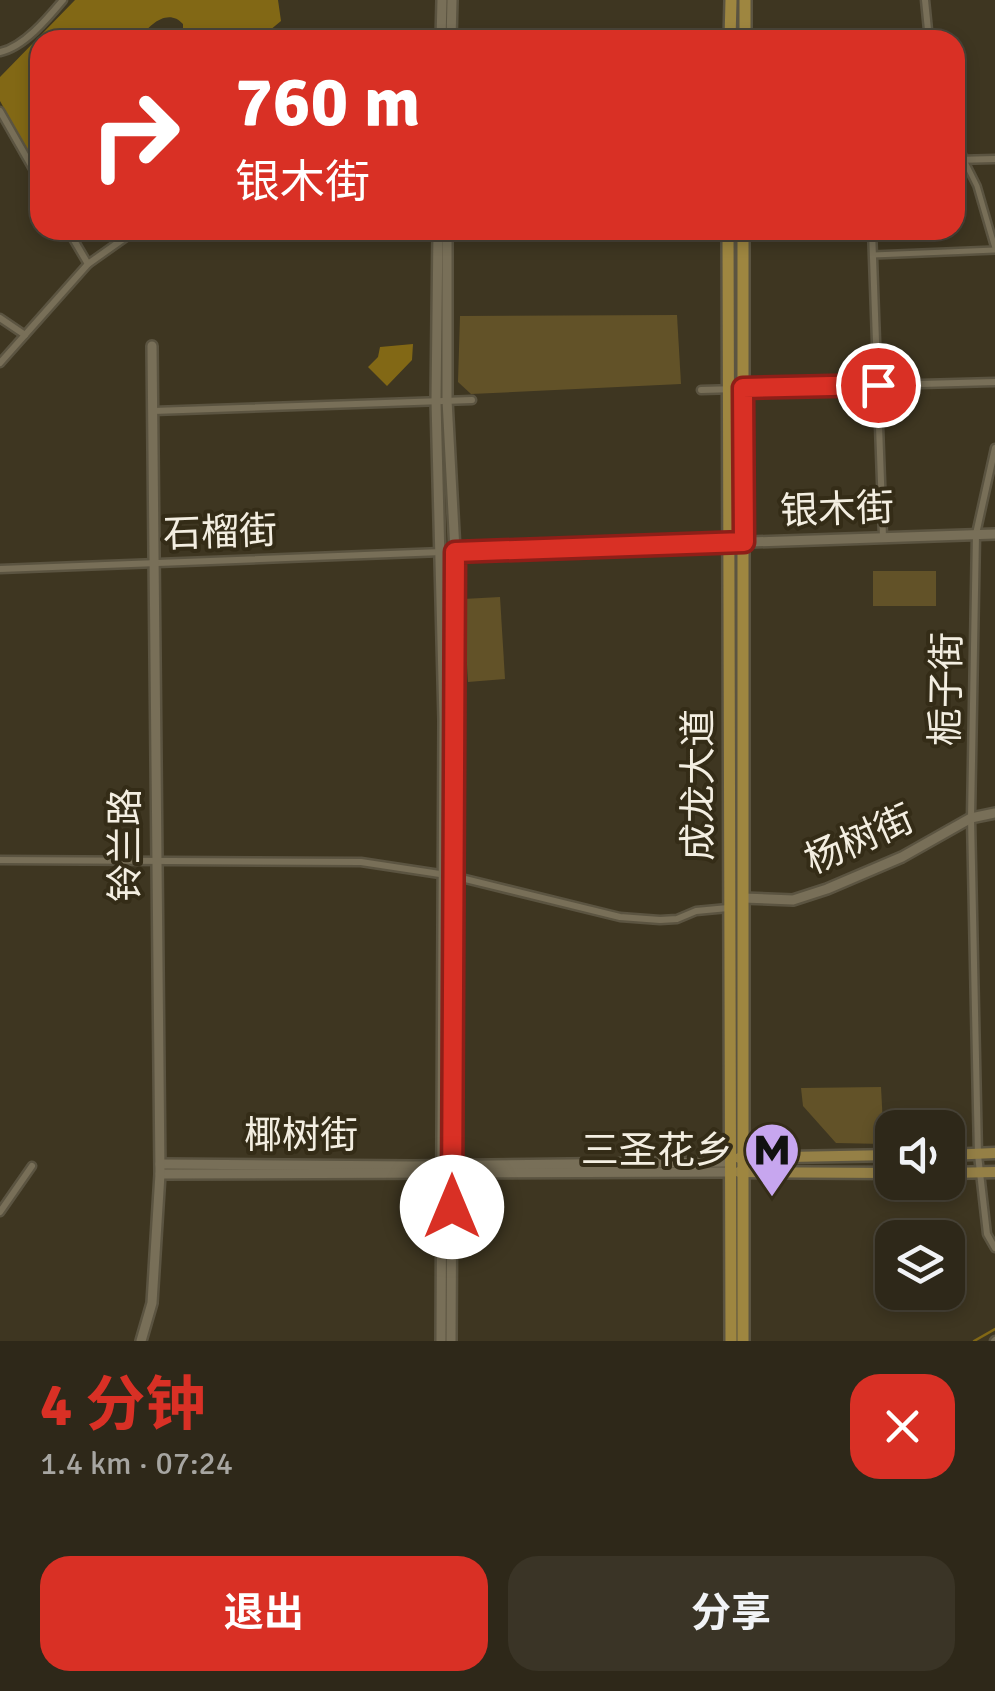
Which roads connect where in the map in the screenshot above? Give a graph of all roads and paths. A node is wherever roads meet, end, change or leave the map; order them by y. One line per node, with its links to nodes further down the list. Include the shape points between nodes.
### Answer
1 (64, 0): 7 (street)
2 (442, 0): 8 (street)
3 (452, 0): 9 (street)
4 (731, 0): 10 (highway)
5 (745, 0): 11 (highway)
6 (924, 0): 12 (street)
7 (36, 30)
8 (441, 30)
9 (450, 30)
10 (730, 30)
11 (745, 30)
12 (928, 30)
13 (30, 35): 14 (street)
14 (0, 52)
15 (0, 111): 19 (street)
16 (995, 159): 17 (street)
17 (965, 160)
18 (965, 162): 27 (street)
19 (30, 164)
20 (74, 240): 29 (street)
21 (122, 240): 29 (street)
22 (438, 240): 39 (street)
23 (447, 240): 39 (street)
24 (729, 240): 36 (highway, 成龙大道)
25 (743, 240): 36 (highway, 成龙大道)
26 (872, 240): 28 (street)
27 (995, 249): 28 (street)
28 (873, 255): 35 (street)
29 (88, 264): 31 (street)
30 (0, 318): 31 (street)
31 (25, 335): 33 (street)
32 (152, 346): 40 (street, 铃兰路)
33 (0, 363)
34 (995, 382): 35 (street)
35 (878, 385): 36 (street); 44 (street)
36 (736, 388): 37 (street); 45 (highway, 成龙大道)
37 (701, 390)
38 (472, 400): 39 (street)
39 (442, 401): 40 (street); 46 (street); 47 (street)
40 (152, 411): 48 (street, 铃兰路)
41 (995, 448): 42 (street, 栀子街)
42 (976, 534): 43 (street, 银木街); 44 (street, 银木街); 51 (street, 栀子街)
43 (995, 534)
44 (882, 537): 45 (street, 银木街)
45 (737, 542): 47 (street, 银木街); 55 (highway, 成龙大道); 56 (highway, 成龙大道)
46 (442, 552): 47 (street, 银木街); 48 (street, 石榴街); 54 (street)
47 (455, 552): 54 (street)
48 (154, 561): 49 (street, 石榴街); 53 (street, 铃兰路)
49 (0, 568)
50 (995, 813): 51 (street, 杨树街)
51 (971, 818): 55 (street, 杨树街, via 827,890 792,900); 59 (street, 栀子街)
52 (0, 860): 53 (street)
53 (156, 860): 54 (street, via 361,862); 64 (street, 铃兰路)
54 (448, 876): 56 (street, via 620,917 660,920); 63 (street)
55 (743, 898): 61 (highway, 成龙大道)
56 (728, 908): 65 (highway, 成龙大道)
57 (995, 1153): 59 (main road)
58 (965, 1154): 59 (main road)
59 (978, 1154): 69 (street, 栀子街)
60 (875, 1155): 61 (main road)
61 (743, 1156): 65 (highway, 成龙大道)
62 (32, 1166): 70 (street)
63 (447, 1168): 64 (street, 椰树街); 65 (street, 椰树街); 73 (street); 74 (street)
64 (160, 1169): 72 (street, 铃兰路, via 152,1302)
65 (735, 1169): 67 (main road); 75 (highway, 成龙大道); 76 (highway, 成龙大道)
66 (995, 1172): 69 (main road)
67 (875, 1173)
68 (965, 1173): 69 (main road)
69 (981, 1173): 71 (street, 栀子街, via 987,1234)
70 (0, 1212)
71 (995, 1248)
72 (141, 1341)
73 (441, 1341)
74 (451, 1341)
75 (730, 1341)
76 (743, 1341)

